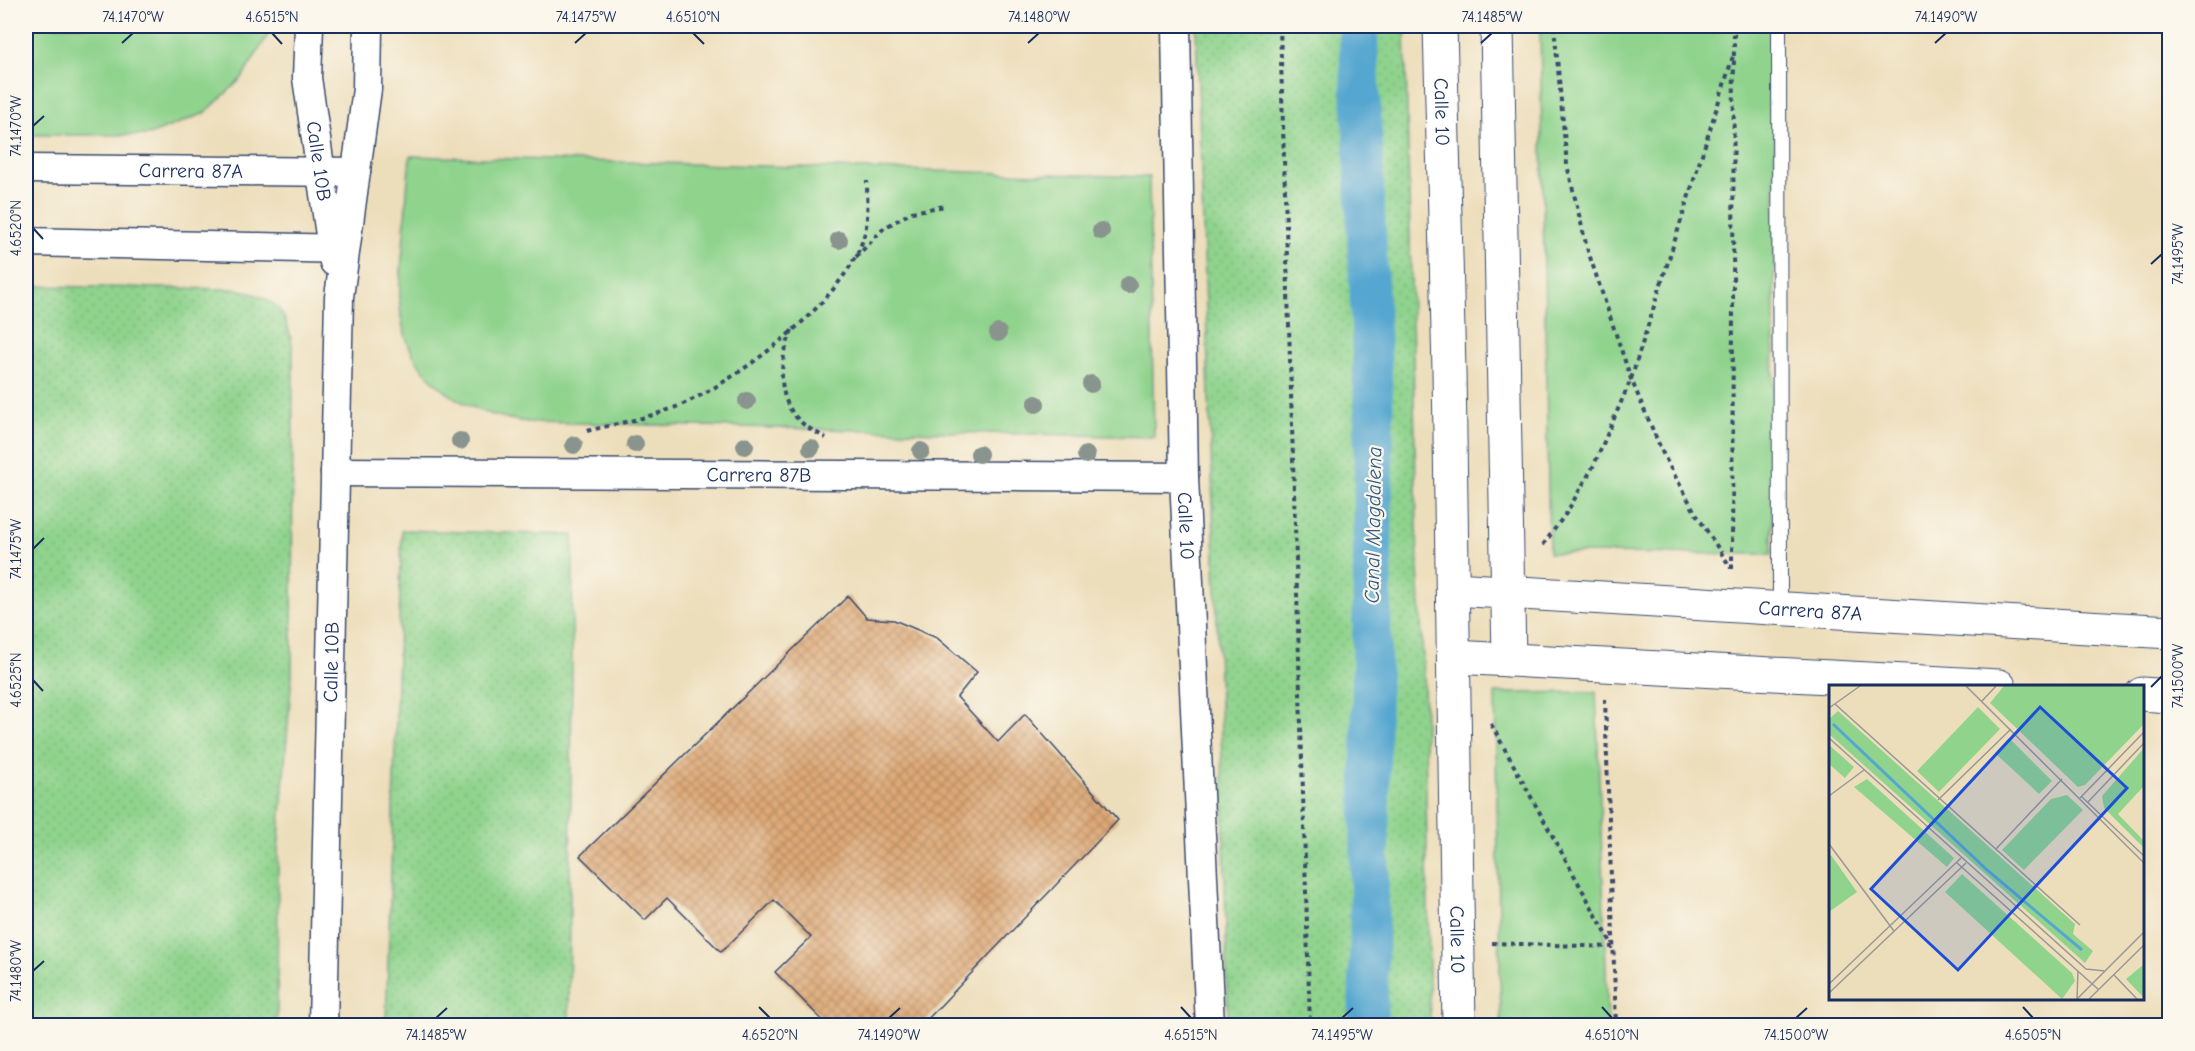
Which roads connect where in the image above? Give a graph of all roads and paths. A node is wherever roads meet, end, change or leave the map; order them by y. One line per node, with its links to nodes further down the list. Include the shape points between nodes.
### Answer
1 (309, 26): 12 (street, Calle 10B, via 307,78)
2 (368, 26): 13 (street, Calle 10B, via 367,88)
3 (1176, 26): 24 (street, Calle 10)
4 (1280, 26): 43 (path)
5 (1440, 26): 27 (street, Calle 10)
6 (1497, 26): 28 (street)
7 (1554, 26): 20 (path, via 1567,165 1587,248)
8 (1734, 26): 10 (path)
9 (1779, 26): 30 (lane)
10 (1734, 53): 20 (path); 26 (path)
11 (26, 169): 12 (street, Carrera 87A)
12 (321, 172): 13 (street, Carrera 87A); 17 (street, Calle 10B)
13 (356, 172): 17 (street, Calle 10B)
14 (867, 181): 18 (path, via 864,236)
15 (945, 206): 18 (path, via 912,212 884,228)
16 (26, 242): 17 (street)
17 (339, 249): 23 (street, Calle 10B)
18 (850, 265): 19 (path, via 828,295)
19 (792, 329): 21 (path, via 705,393 672,409); 22 (path, via 781,366 783,389 790,409 802,423)
20 (1631, 379): 25 (path, via 1594,465); 26 (path, via 1664,456)
21 (587, 431)
22 (826, 438)
23 (335, 472): 24 (street, Carrera 87B); 41 (street, Calle 10B)
24 (1184, 477): 42 (street, Calle 10)
25 (1541, 548)
26 (1732, 569): 29 (path)
27 (1453, 589): 28 (street, Carrera 87A); 32 (street, Calle 10)
28 (1509, 592): 29 (street, Carrera 87A); 33 (street)
29 (1732, 606): 30 (street, Carrera 87A)
30 (1780, 609): 31 (street, Carrera 87A)
31 (2169, 632)
32 (1454, 657): 33 (street); 39 (street, Calle 10)
33 (1509, 660): 34 (street)
34 (1603, 665): 35 (street); 40 (path)
35 (1963, 685)
36 (2144, 694): 37 (street)
37 (2169, 696)
38 (1488, 719): 40 (path)
39 (1458, 942): 40 (path); 44 (street, Calle 10)
40 (1614, 947): 45 (path)
41 (322, 1026)
42 (1210, 1026)
43 (1310, 1026)
44 (1459, 1026)
45 (1616, 1026)

